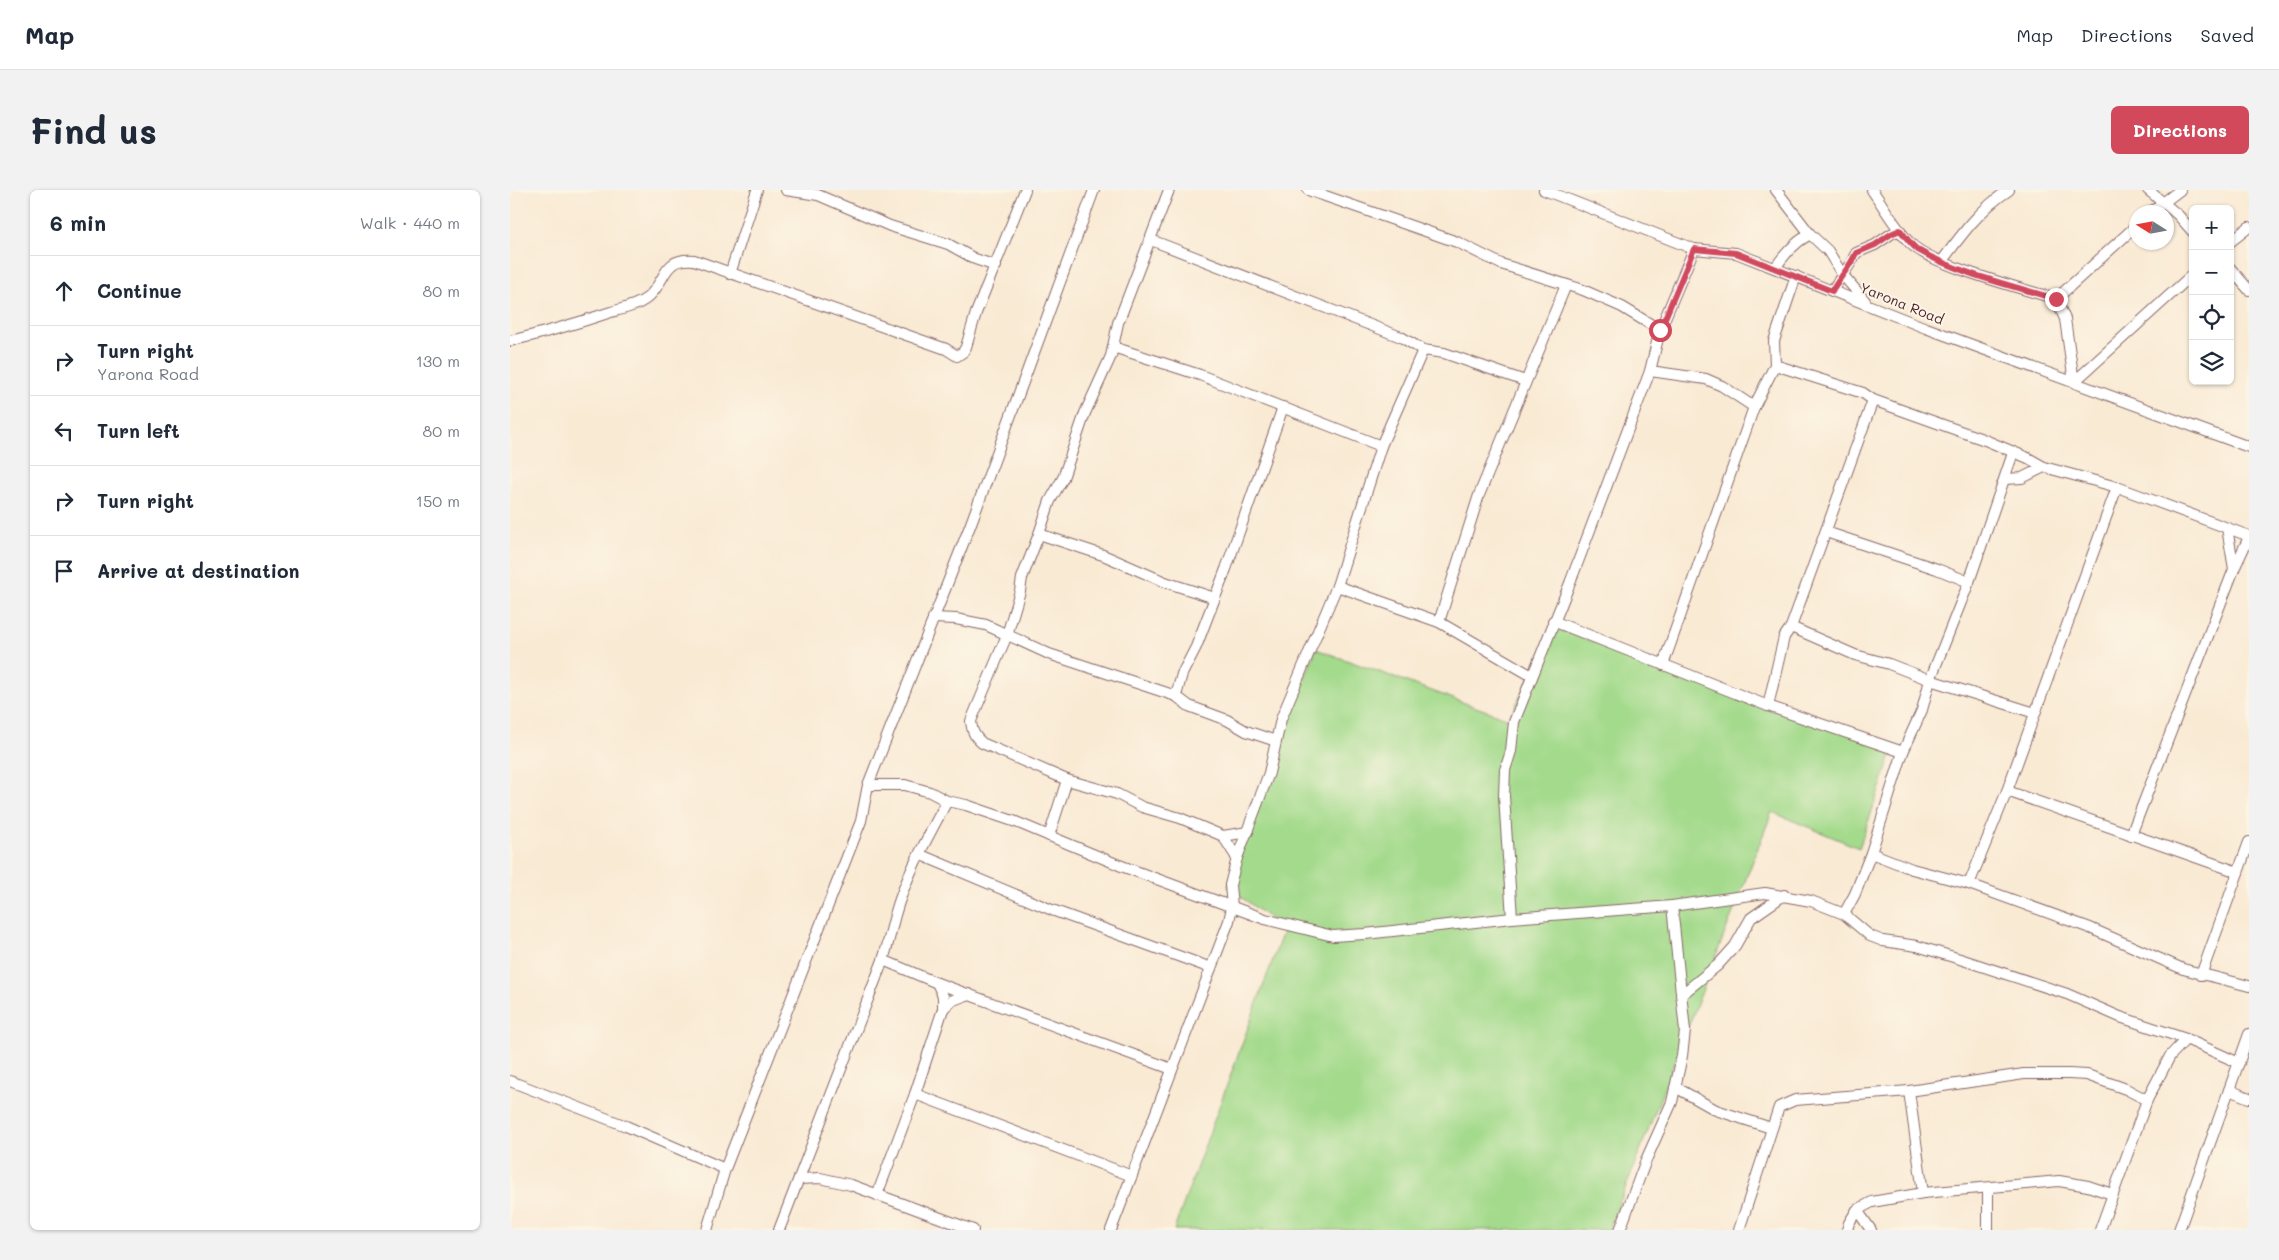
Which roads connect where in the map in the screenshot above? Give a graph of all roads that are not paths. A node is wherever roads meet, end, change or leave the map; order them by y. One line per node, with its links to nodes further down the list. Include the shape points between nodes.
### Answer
1 (757, 190): 27 (street)
2 (786, 190): 24 (street, via 818,196 890,226 948,244)
3 (1025, 190): 24 (street)
4 (1094, 190): 61 (street)
5 (1169, 190): 21 (street)
6 (1308, 190): 31 (street, via 1457,242 1502,264)
7 (1544, 190): 22 (street, Yarona Road)
8 (1776, 190): 19 (street)
9 (1872, 190): 17 (street)
10 (2009, 190): 23 (street, via 1966,228)
11 (2148, 190): 13 (street)
12 (2180, 190): 13 (street)
13 (2162, 203): 14 (street); 15 (street)
14 (2160, 205)
15 (2189, 227)
16 (2249, 227): 20 (street)
17 (1900, 230): 23 (street, via 1918,249); 28 (street, via 1856,253 1848,270)
18 (2129, 232): 34 (street)
19 (1810, 234): 25 (street, via 1793,246); 28 (street, via 1828,251)
20 (2234, 239)
21 (1151, 240): 38 (street, via 1118,323); 39 (street, via 1401,337)
22 (1694, 249): 25 (street, Yarona Road, via 1736,253); 36 (street)
23 (1942, 261): 34 (street)
24 (996, 266): 27 (street, via 964,352 958,356)
25 (1775, 268): 29 (street, Yarona Road)
26 (2234, 273): 32 (street)
27 (730, 274): 37 (street, via 694,260 682,259 669,266 647,298 634,305)
28 (1842, 274): 33 (street); 35 (street)
29 (1796, 276): 33 (street, Yarona Road); 40 (street, via 1774,341)
30 (2189, 278): 43 (street)
31 (1566, 285): 36 (street, via 1622,307); 42 (street)
32 (2249, 290)
33 (1832, 291): 35 (street, Yarona Road)
34 (2056, 299): 43 (street, via 2065,319)
35 (1868, 303): 43 (street, Yarona Road, via 1926,328)
36 (1660, 330): 41 (street)
37 (510, 341)
38 (1114, 347): 45 (street); 55 (street, via 1085,413 1063,478 1050,501)
39 (1423, 350): 42 (street, via 1444,353); 47 (street)
40 (1775, 365): 44 (street, via 1862,393); 46 (street)
41 (1650, 371): 46 (street, via 1706,379); 62 (street)
42 (1525, 381): 63 (street, via 1479,495)
43 (2074, 382): 48 (street, Yarona Road)
44 (1873, 400): 49 (street); 54 (street)
45 (1283, 407): 47 (street); 60 (street)
46 (1754, 407): 66 (street)
47 (1381, 446): 59 (street)
48 (2249, 447)
49 (2013, 453): 50 (street); 51 (street)
50 (2044, 467): 51 (street, via 2022,478); 52 (street)
51 (2005, 479): 58 (street)
52 (2117, 487): 53 (street); 71 (street)
53 (2227, 528): 56 (street); 57 (street)
54 (1826, 532): 58 (street); 64 (street)
55 (1040, 534): 60 (street); 65 (street, via 1022,578)
56 (2249, 536): 57 (street)
57 (2234, 569): 79 (street)
58 (1969, 582): 68 (street)
59 (1337, 586): 63 (street); 72 (street, via 1281,719)
60 (1215, 598): 69 (street, via 1182,674)
61 (933, 618): 65 (street, via 970,621); 75 (street)
62 (1553, 621): 66 (street); 67 (street)
63 (1439, 622): 67 (street)
64 (1791, 627): 68 (street, via 1855,655); 70 (street, via 1784,637)
65 (1007, 635): 69 (street, via 1048,654); 74 (street, via 971,720 974,736 982,743)
66 (1662, 665): 70 (street)
67 (1532, 676): 92 (street, via 1514,722 1505,770)
68 (1930, 680): 71 (street); 73 (street, via 1922,710)
69 (1176, 696): 72 (street, via 1190,706)
70 (1768, 706): 73 (street)
71 (2035, 713): 76 (street)
72 (1276, 741): 78 (street, via 1269,773)
73 (1903, 752): 83 (street)
74 (1067, 780): 80 (street); 81 (street, via 1117,794 1142,807)
75 (868, 784): 77 (street, via 905,786 930,792); 115 (street, via 861,821)
76 (2007, 791): 79 (street); 87 (street)
77 (947, 801): 80 (street, via 1016,822); 84 (street)
78 (1248, 832): 81 (street); 85 (street)
79 (2131, 835): 86 (street)
80 (1049, 836): 90 (street)
81 (1223, 836): 85 (street)
82 (2249, 842): 86 (street)
83 (1871, 853): 87 (street, via 1912,869); 91 (street)
84 (921, 855): 93 (street, via 895,914); 94 (street, via 1052,910)
85 (1237, 858): 90 (street, via 1230,885)
86 (2238, 872): 95 (street)
87 (1969, 884): 95 (street, via 2090,928)
88 (1784, 895): 89 (street, via 1765,893); 91 (street); 99 (street, via 1751,918 1718,965)
89 (1672, 906): 92 (street); 99 (street)
90 (1232, 907): 92 (street, via 1333,936); 94 (street)
91 (1844, 914): 102 (street, via 1870,936 1883,941 1918,946 1960,959 2067,994 2120,1017)
92 (1512, 918)
93 (883, 960): 96 (street); 117 (street)
94 (1211, 968): 104 (street)
95 (2201, 975): 97 (street)
96 (938, 982): 98 (street); 100 (street, via 943,996)
97 (2249, 986)
98 (969, 994): 100 (street, via 951,1001); 104 (street)
99 (1681, 995): 106 (street, via 1685,1031)
100 (942, 1009): 109 (street)
101 (2249, 1034): 103 (street)
102 (2186, 1039): 103 (street); 112 (street, via 2170,1056)
103 (2239, 1063): 107 (street)
104 (1172, 1069): 116 (street)
105 (510, 1081): 115 (street)
106 (1676, 1088): 110 (street); 113 (street)
107 (2229, 1090): 111 (street); 133 (street)
108 (1909, 1091): 112 (street, via 2024,1074 2087,1075); 114 (street, via 1795,1100 1779,1107); 119 (street)
109 (915, 1094): 116 (street); 121 (street)
110 (1691, 1098): 113 (street); 114 (street)
111 (2249, 1098)
112 (2147, 1100): 120 (street)
113 (1672, 1102): 127 (street)
114 (1771, 1128): 128 (street)
115 (724, 1169): 123 (street)
116 (1132, 1176): 126 (street)
117 (800, 1179): 121 (street, via 834,1180); 124 (street)
118 (1988, 1188): 119 (street); 120 (street, via 2059,1181); 131 (street)
119 (1923, 1193): 122 (street, via 1872,1202)
120 (2112, 1194): 132 (street)
121 (877, 1195): 125 (street)
122 (1857, 1210): 129 (street); 130 (street)
123 (707, 1230)
124 (779, 1230)
125 (973, 1230)
126 (1111, 1230)
127 (1620, 1230)
128 (1739, 1230)
129 (1847, 1230)
130 (1871, 1230)
131 (1988, 1230)
132 (2100, 1230)
133 (2179, 1230)

